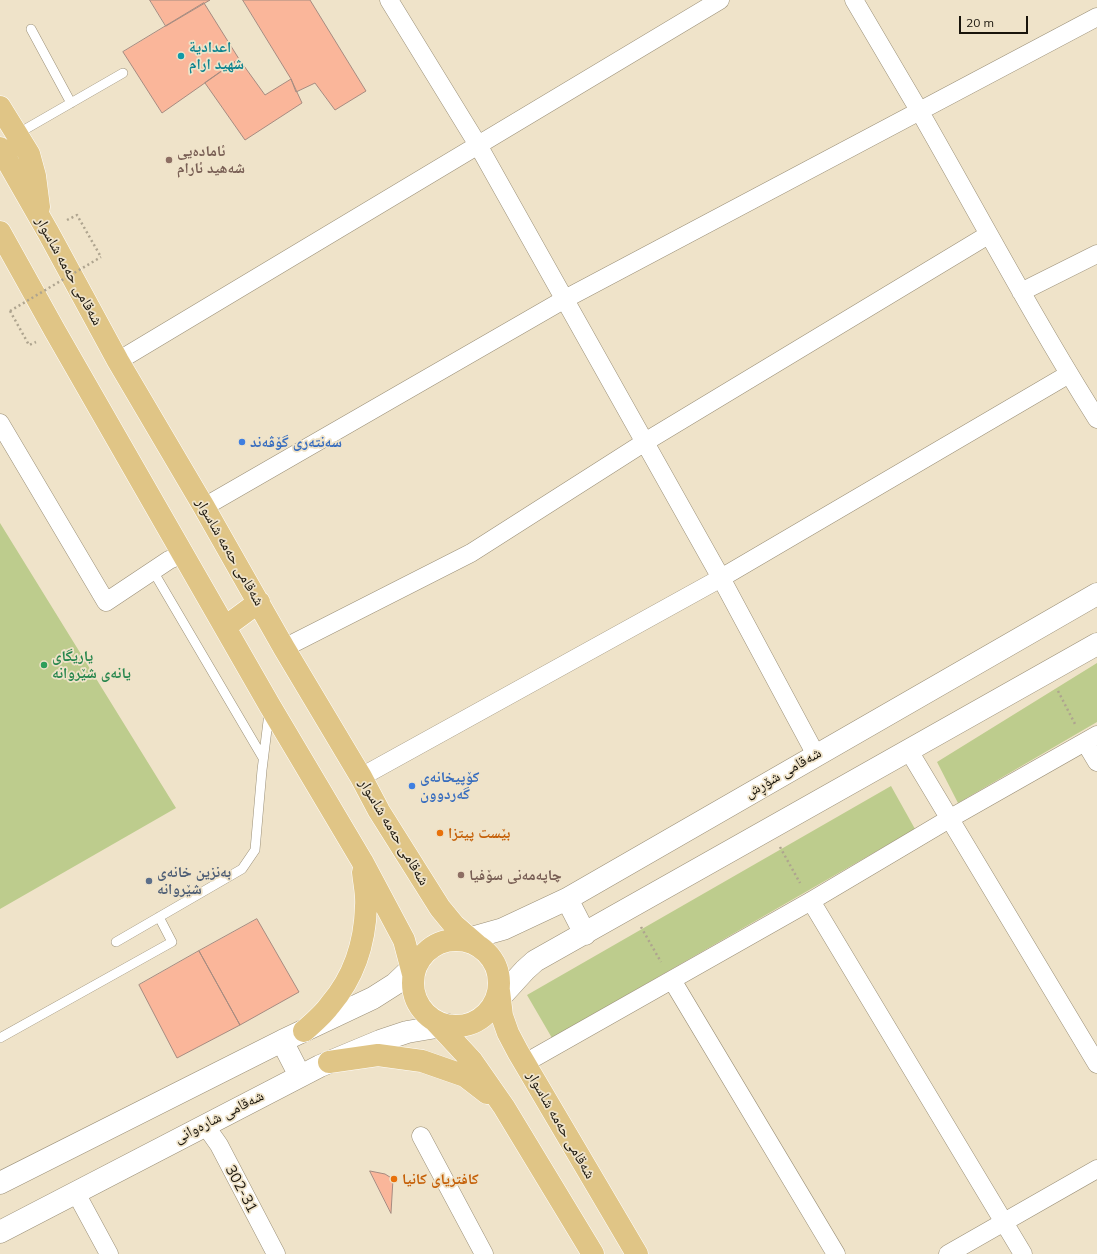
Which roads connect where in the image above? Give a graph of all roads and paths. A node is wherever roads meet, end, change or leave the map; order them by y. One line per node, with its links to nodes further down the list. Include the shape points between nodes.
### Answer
1 (389, 0): 11 (street)
2 (720, 0): 11 (street)
3 (854, 0): 9 (street)
4 (1097, 18): 9 (street)
5 (31, 29): 7 (lane)
6 (123, 73): 7 (lane)
7 (71, 103): 10 (lane)
8 (0, 107): 10 (main road, شەقامی حەمە شاسوار)
9 (920, 112): 14 (street); 17 (street)
10 (8, 141): 19 (main road, شەقامی حەمە شاسوار, via 40,218)
11 (478, 145): 17 (street); 19 (street)
12 (77, 215): 18 (path, bridge, via 101,257 10,310)
13 (0, 232): 25 (main road)
14 (988, 235): 16 (street); 23 (street)
15 (1097, 254): 16 (street)
16 (1021, 292): 20 (street)
17 (565, 299): 23 (street); 24 (street)
18 (29, 345)
19 (118, 361): 24 (main road, شەقامی حەمە شاسوار)
20 (1069, 374): 21 (street); 27 (street)
21 (1097, 419)
22 (0, 423): 26 (street, via 106,602)
23 (645, 442): 27 (street); 32 (street, via 471,553)
24 (204, 507): 29 (main road, شەقامی حەمە شاسوار)
25 (183, 554): 26 (street); 30 (main road)
26 (153, 571): 38 (lane)
27 (721, 578): 37 (street); 40 (street)
28 (1097, 594): 37 (main road, شەقامی شۆڕش)
29 (259, 602): 30 (main road); 32 (main road, شەقامی حەمە شاسوار)
30 (225, 627): 34 (main road)
31 (1097, 644): 36 (main road)
32 (284, 648): 40 (main road, شەقامی حەمە شاسوار)
33 (1057, 689): 35 (path)
34 (270, 706): 38 (lane); 43 (main road)
35 (1091, 739): 39 (street); 41 (street)
36 (909, 751): 41 (street); 48 (main road)
37 (816, 754): 44 (main road, شەقامی شۆڕش)
38 (263, 758): 46 (lane, via 255,850 242,869)
39 (1097, 762)
40 (361, 777): 49 (main road, شەقامی حەمە شاسوار, via 379,811 440,908)
41 (949, 819): 45 (street); 60 (street)
42 (776, 841): 45 (path)
43 (362, 861): 51 (main road, via 404,940); 55 (main road, via 366,904 361,947 342,990 330,1006)
44 (567, 899): 48 (main road); 49 (main road, شەقامی شۆڕش, via 503,929)
45 (811, 901): 52 (street); 68 (street)
46 (158, 917): 50 (lane); 56 (lane, via 172,942)
47 (637, 921): 52 (path)
48 (585, 934): 53 (main road, via 535,962)
49 (470, 941): 51 (main road, via 451,940 438,944 426,951); 53 (main road, via 488,953 495,965 499,977)
50 (116, 942)
51 (414, 968): 54 (main road, via 413,988 416,1001 424,1012); 55 (main road, via 373,998)
52 (672, 980): 59 (street); 75 (street)
53 (498, 998): 54 (main road, via 486,1015 474,1022 461,1026); 59 (main road, شەقامی حەمە شاسوار, via 508,1033)
54 (441, 1024): 58 (main road, شەقامی شارەوانی, via 380,1040); 62 (main road, via 472,1061)
55 (304, 1031): 57 (main road)
56 (0, 1038)
57 (282, 1041): 61 (main road); 66 (main road)
58 (330, 1062): 61 (main road, شەقامی شارەوانی); 62 (main road, via 378,1055 422,1061 465,1076)
59 (525, 1063): 74 (main road, شەقامی حەمە شاسوار)
60 (1097, 1064)
61 (300, 1076): 63 (main road, شەقامی شارەوانی)
62 (504, 1107): 73 (main road)
63 (205, 1125): 67 (main road, شەقامی شارەوانی); 71 (street, 302-31, via 219,1145)
64 (421, 1136): 72 (street)
65 (1097, 1169): 68 (street)
66 (0, 1183)
67 (76, 1193): 69 (main road, شەقامی شارەوانی); 70 (street)
68 (1004, 1222): 76 (street); 77 (street)
69 (0, 1232)
70 (109, 1254)
71 (276, 1254)
72 (484, 1254)
73 (593, 1254)
74 (637, 1254)
75 (836, 1254)
76 (948, 1254)
77 (1023, 1254)

